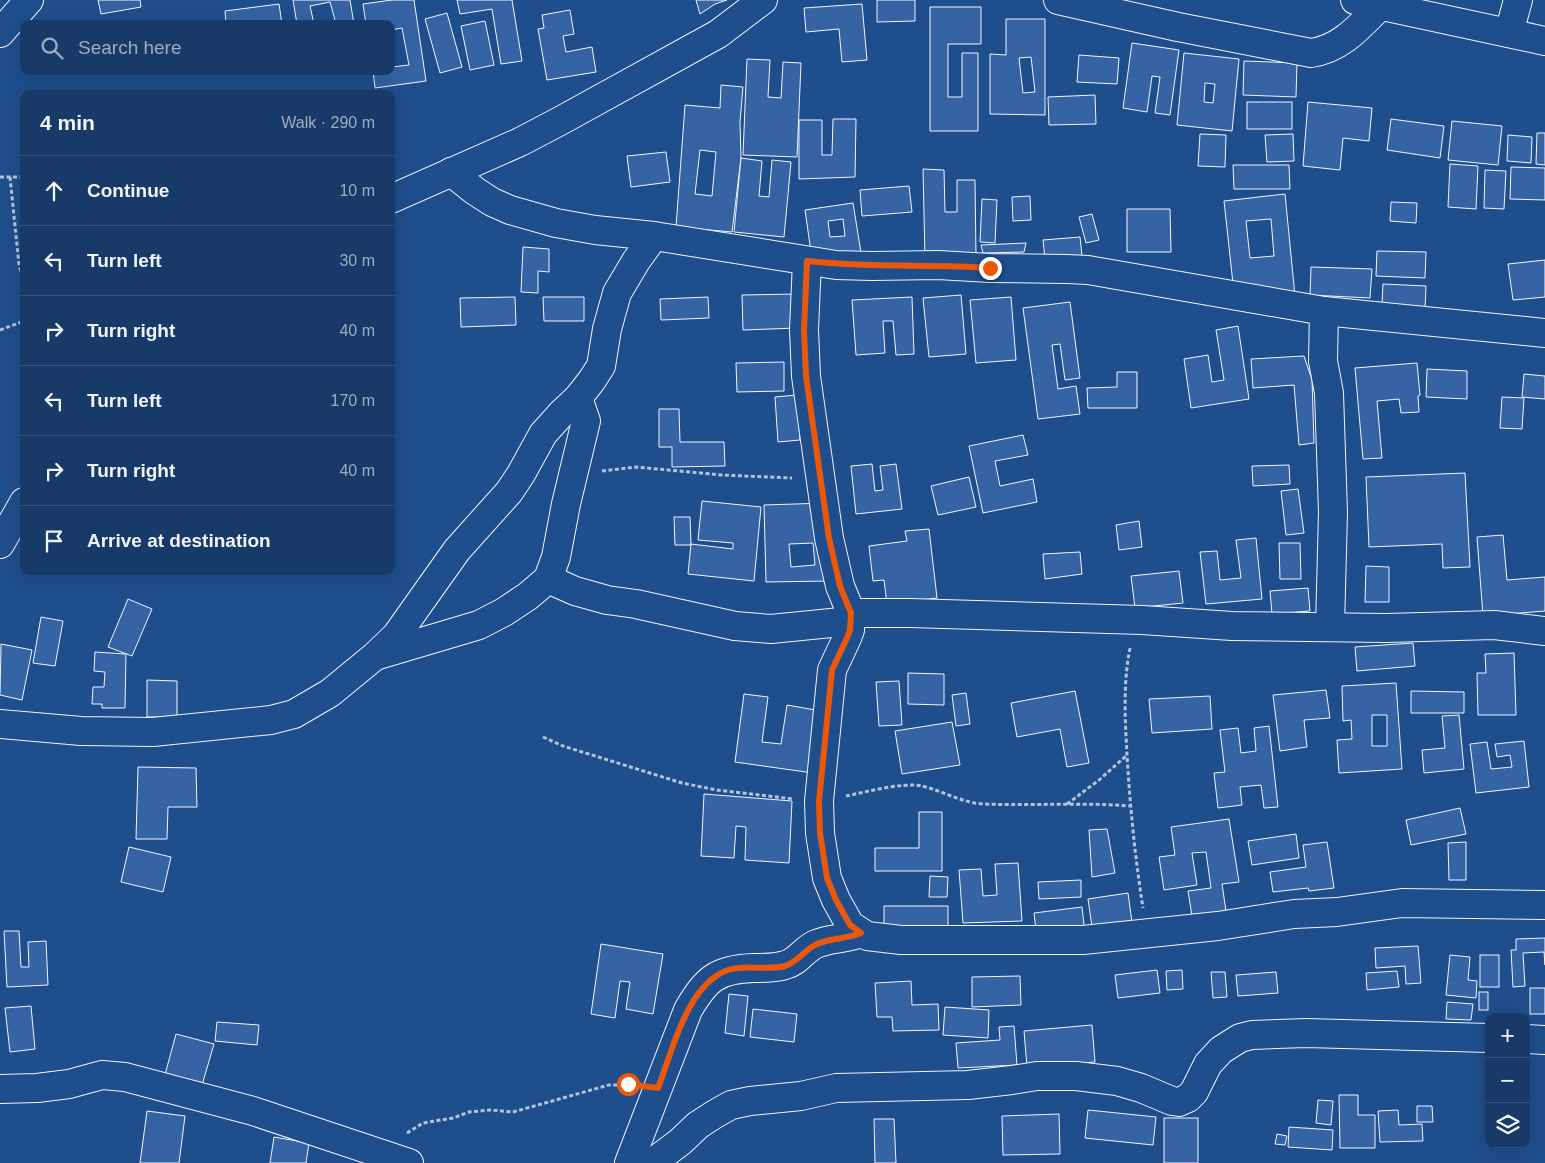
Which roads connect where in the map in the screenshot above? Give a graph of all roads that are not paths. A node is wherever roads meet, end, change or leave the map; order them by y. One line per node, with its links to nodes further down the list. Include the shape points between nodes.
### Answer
1 (29, 0): 6 (street)
2 (763, 0): 9 (street, via 718,34 520,142)
3 (1058, 0): 5 (street, via 1311,53 1325,52 1342,42)
4 (1518, 0): 7 (street)
5 (1368, 3): 7 (street)
6 (0, 33)
7 (1509, 33): 8 (street)
8 (1545, 41)
9 (451, 172): 10 (street); 11 (street, via 474,191 510,210 556,223)
10 (395, 197)
11 (654, 236): 12 (street); 15 (street, via 617,293 601,366)
12 (807, 261): 13 (street, via 872,266 1088,270); 19 (street, via 806,376 833,560)
13 (1324, 311): 14 (street); 20 (street, via 1323,361 1328,393 1333,512)
14 (1545, 333)
15 (578, 398): 18 (street, via 586,421 556,557); 22 (street, via 544,434 509,492 457,550 396,636)
16 (20, 509): 17 (street)
17 (0, 544)
18 (548, 579): 19 (street, via 608,600 735,626 771,629); 22 (street, via 528,596 479,625)
19 (851, 617): 20 (street, via 895,613 1142,620 1232,626); 25 (street, via 844,647 832,670 819,801 820,833 827,878 836,900 850,925)
20 (1330, 626): 21 (street, via 1494,625)
21 (1545, 632)
22 (375, 656): 23 (street, via 330,693 294,714 271,720 153,732)
23 (0, 724)
24 (1545, 905): 25 (street, via 1402,903 1083,940 901,940)
25 (861, 933): 31 (street, via 819,943 786,965 738,968 714,977 688,1010)
26 (1485, 1038): 32 (street, via 1306,1033 1252,1035 1240,1038 1221,1050 1208,1064 1194,1092 1179,1102 1117,1081 1076,1076 1037,1076 968,1085 836,1088 731,1105 698,1125)
27 (1530, 1039): 28 (street)
28 (1545, 1040)
29 (0, 1089): 30 (street, via 69,1084 102,1075 125,1077 253,1111)
30 (399, 1160)
31 (629, 1163)
32 (652, 1163)

